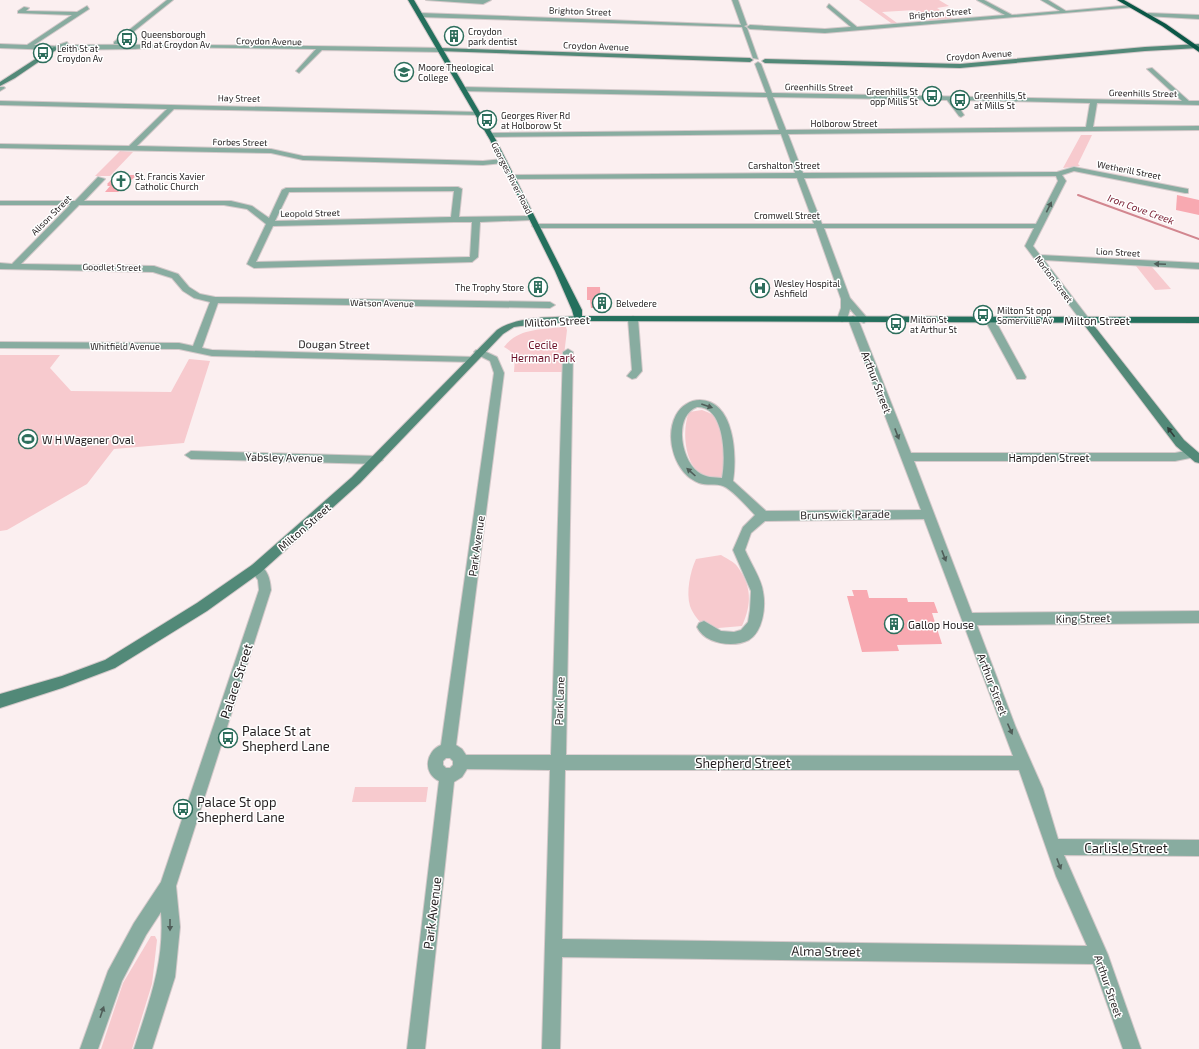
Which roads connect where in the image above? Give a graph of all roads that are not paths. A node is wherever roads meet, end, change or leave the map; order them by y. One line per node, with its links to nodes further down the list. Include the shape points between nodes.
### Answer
1 (170, 0): 24 (street)
2 (412, 0): 16 (main road, Georges River Road)
3 (429, 0): 9 (street)
4 (488, 0): 9 (street)
5 (735, 0): 21 (street, Arthur Street)
6 (980, 0): 19 (street)
7 (1044, 0): 14 (street)
8 (1120, 0): 11 (highway)
9 (446, 1): 17 (street)
10 (829, 6): 22 (street)
11 (1132, 7): 14 (street, Brighton Street); 18 (highway)
12 (26, 8): 15 (street, via 20,12)
13 (87, 8): 15 (street)
14 (1065, 12): 19 (street, Brighton Street)
15 (77, 14): 25 (street)
16 (420, 15): 17 (street, Brighton Street); 30 (main road, Georges River Road)
17 (456, 15): 21 (street, Brighton Street)
18 (1148, 15): 20 (street); 28 (highway)
19 (1010, 16): 22 (street, Brighton Street)
20 (1199, 17)
21 (744, 26): 22 (street, Brighton Street, via 819,32); 31 (street, Arthur Street)
22 (856, 29)
23 (0, 42): 25 (street)
24 (117, 44): 27 (street, Croydon Avenue, via 110,48); 29 (street, Croydon Avenue, via 156,48)
25 (32, 45): 26 (street); 27 (street)
26 (0, 46)
27 (58, 46): 34 (street)
28 (1198, 47): 31 (street, Croydon Avenue, via 960,66)
29 (319, 50): 30 (street, Croydon Avenue); 33 (street)
30 (441, 50): 31 (street, Croydon Avenue); 35 (main road, Georges River Road)
31 (757, 61): 36 (street, Arthur Street)
32 (1150, 69): 39 (street)
33 (299, 71)
34 (1, 87)
35 (463, 89): 36 (street, Greenhills Street); 43 (main road, Georges River Road)
36 (770, 95): 37 (street, Greenhills Street); 47 (street, Arthur Street)
37 (949, 98): 38 (street, Greenhills Street); 44 (street)
38 (1094, 101): 39 (street, Greenhills Street); 46 (street)
39 (1187, 102): 41 (street, Greenhills Street)
40 (0, 103): 42 (street, Hay Street)
41 (1199, 103)
42 (173, 106): 43 (street, Hay Street); 50 (street)
43 (477, 114): 48 (main road, Georges River Road)
44 (961, 115)
45 (1199, 128): 46 (street, Holborow Street)
46 (1089, 130): 47 (street, Holborow Street)
47 (784, 132): 48 (street, Holborow Street); 52 (street, Arthur Street)
48 (490, 135): 51 (main road, Georges River Road)
49 (0, 146): 50 (street, Forbes Street)
50 (130, 149): 51 (street, Forbes Street, via 271,151 288,156 324,158 483,163)
51 (503, 161): 54 (main road, Georges River Road)
52 (800, 174): 53 (street, Carshalton Street); 54 (street, Carshalton Street); 63 (street, Arthur Street)
53 (1058, 174): 56 (street, Wetherill Street, via 1070,169); 64 (street, Norton Street, one-way to 53, via 1062,180)
54 (511, 177): 61 (main road, Georges River Road)
55 (101, 179): 57 (street, Alison Street)
56 (1185, 191)
57 (79, 201): 58 (street, Leopold Street); 62 (street, Leopold Street, via 224,203 247,206); 67 (street, Alison Street)
58 (0, 202)
59 (476, 219): 60 (street, Leopold Street); 61 (street, Leopold Street); 62 (street, via 472,259 251,264)
60 (455, 220): 62 (street, Leopold Street); 62 (street, via 458,189 286,190)
61 (534, 222): 63 (street, Cromwell Street); 72 (main road, Georges River Road, via 577,310)
62 (270, 224)
63 (818, 225): 64 (street, Cromwell Street); 69 (street, Arthur Street)
64 (1039, 226): 65 (street, Norton Street, via 1029,246)
65 (1036, 257): 68 (street, Lion Street, one-way to 65); 76 (street, Norton Street)
66 (0, 266): 67 (street, Goodlet Street)
67 (14, 266): 70 (street, Goodlet Street, via 154,269 175,276 197,296)
68 (1199, 266)
69 (846, 298): 74 (street, Arthur Street); 74 (street, via 846,308)
70 (215, 300): 71 (street, Watson Avenue); 79 (street)
71 (550, 305)
72 (578, 319): 73 (main road, Milton Street); 81 (street, Milton Street, via 510,325)
73 (633, 319): 74 (main road, Milton Street); 82 (street, via 637,371)
74 (853, 319): 75 (main road, Milton Street); 86 (street, Arthur Street, one-way to 86)
75 (990, 320): 76 (main road, Milton Street); 83 (street)
76 (1085, 320): 77 (main road, Milton Street); 85 (street, Norton Street, one-way to 76, via 1180,443)
77 (1199, 320)
78 (0, 345): 79 (street, Whitfield Avenue, via 179,346)
79 (196, 350): 81 (street, Dougan Street, via 212,353)
80 (568, 352): 99 (street, Park Lane)
81 (476, 355): 87 (street, Milton Street); 96 (street, Park Avenue, via 494,359 499,374)
82 (632, 376)
83 (1021, 377)
84 (192, 455): 87 (street, Yabsley Avenue)
85 (1195, 456): 86 (street, Hampden Street)
86 (906, 457): 89 (street, Arthur Street)
87 (377, 460): 91 (street, Milton Street)
88 (727, 483): 88 (street, one-way to 88, via 703,480 695,476 682,462 678,452 677,431 681,412 685,408 702,404 714,409 719,415 731,452); 90 (street)
89 (928, 514): 90 (street, Brunswick Parade); 93 (street, Arthur Street, one-way to 93)
90 (763, 516): 94 (street, via 752,522 743,536 739,550 757,591 754,624 745,635 734,638 718,636)
91 (256, 569): 95 (street, Milton Street, via 163,633 110,664); 103 (street, Palace Street, via 264,578 265,590)
92 (1199, 617): 93 (street, King Street)
93 (968, 619): 98 (street, Arthur Street, one-way to 98)
94 (704, 627)
95 (0, 701)
96 (448, 751): 97 (street, via 456,752); 100 (street, via 438,756 435,766 438,773)
97 (461, 762): 99 (street, Shepherd Street); 100 (street, via 457,771)
98 (1025, 763): 99 (street, Shepherd Street); 101 (street, Arthur Street)
99 (557, 764): 104 (street, Park Lane)
100 (447, 776): 108 (street, Park Avenue)
101 (1053, 847): 102 (street, Carlisle Street); 105 (street, Arthur Street, one-way to 105)
102 (1199, 848)
103 (168, 886): 106 (street, Palace Street, one-way to 103, via 114,978 140,929); 107 (street, Palace Street, one-way to 107, via 171,927 166,977)
104 (554, 948): 105 (street, Alma Street); 109 (street, Park Lane)
105 (1099, 955): 110 (street, Arthur Street)
106 (89, 1049)
107 (143, 1049)
108 (416, 1049)
109 (551, 1049)
110 (1132, 1049)

